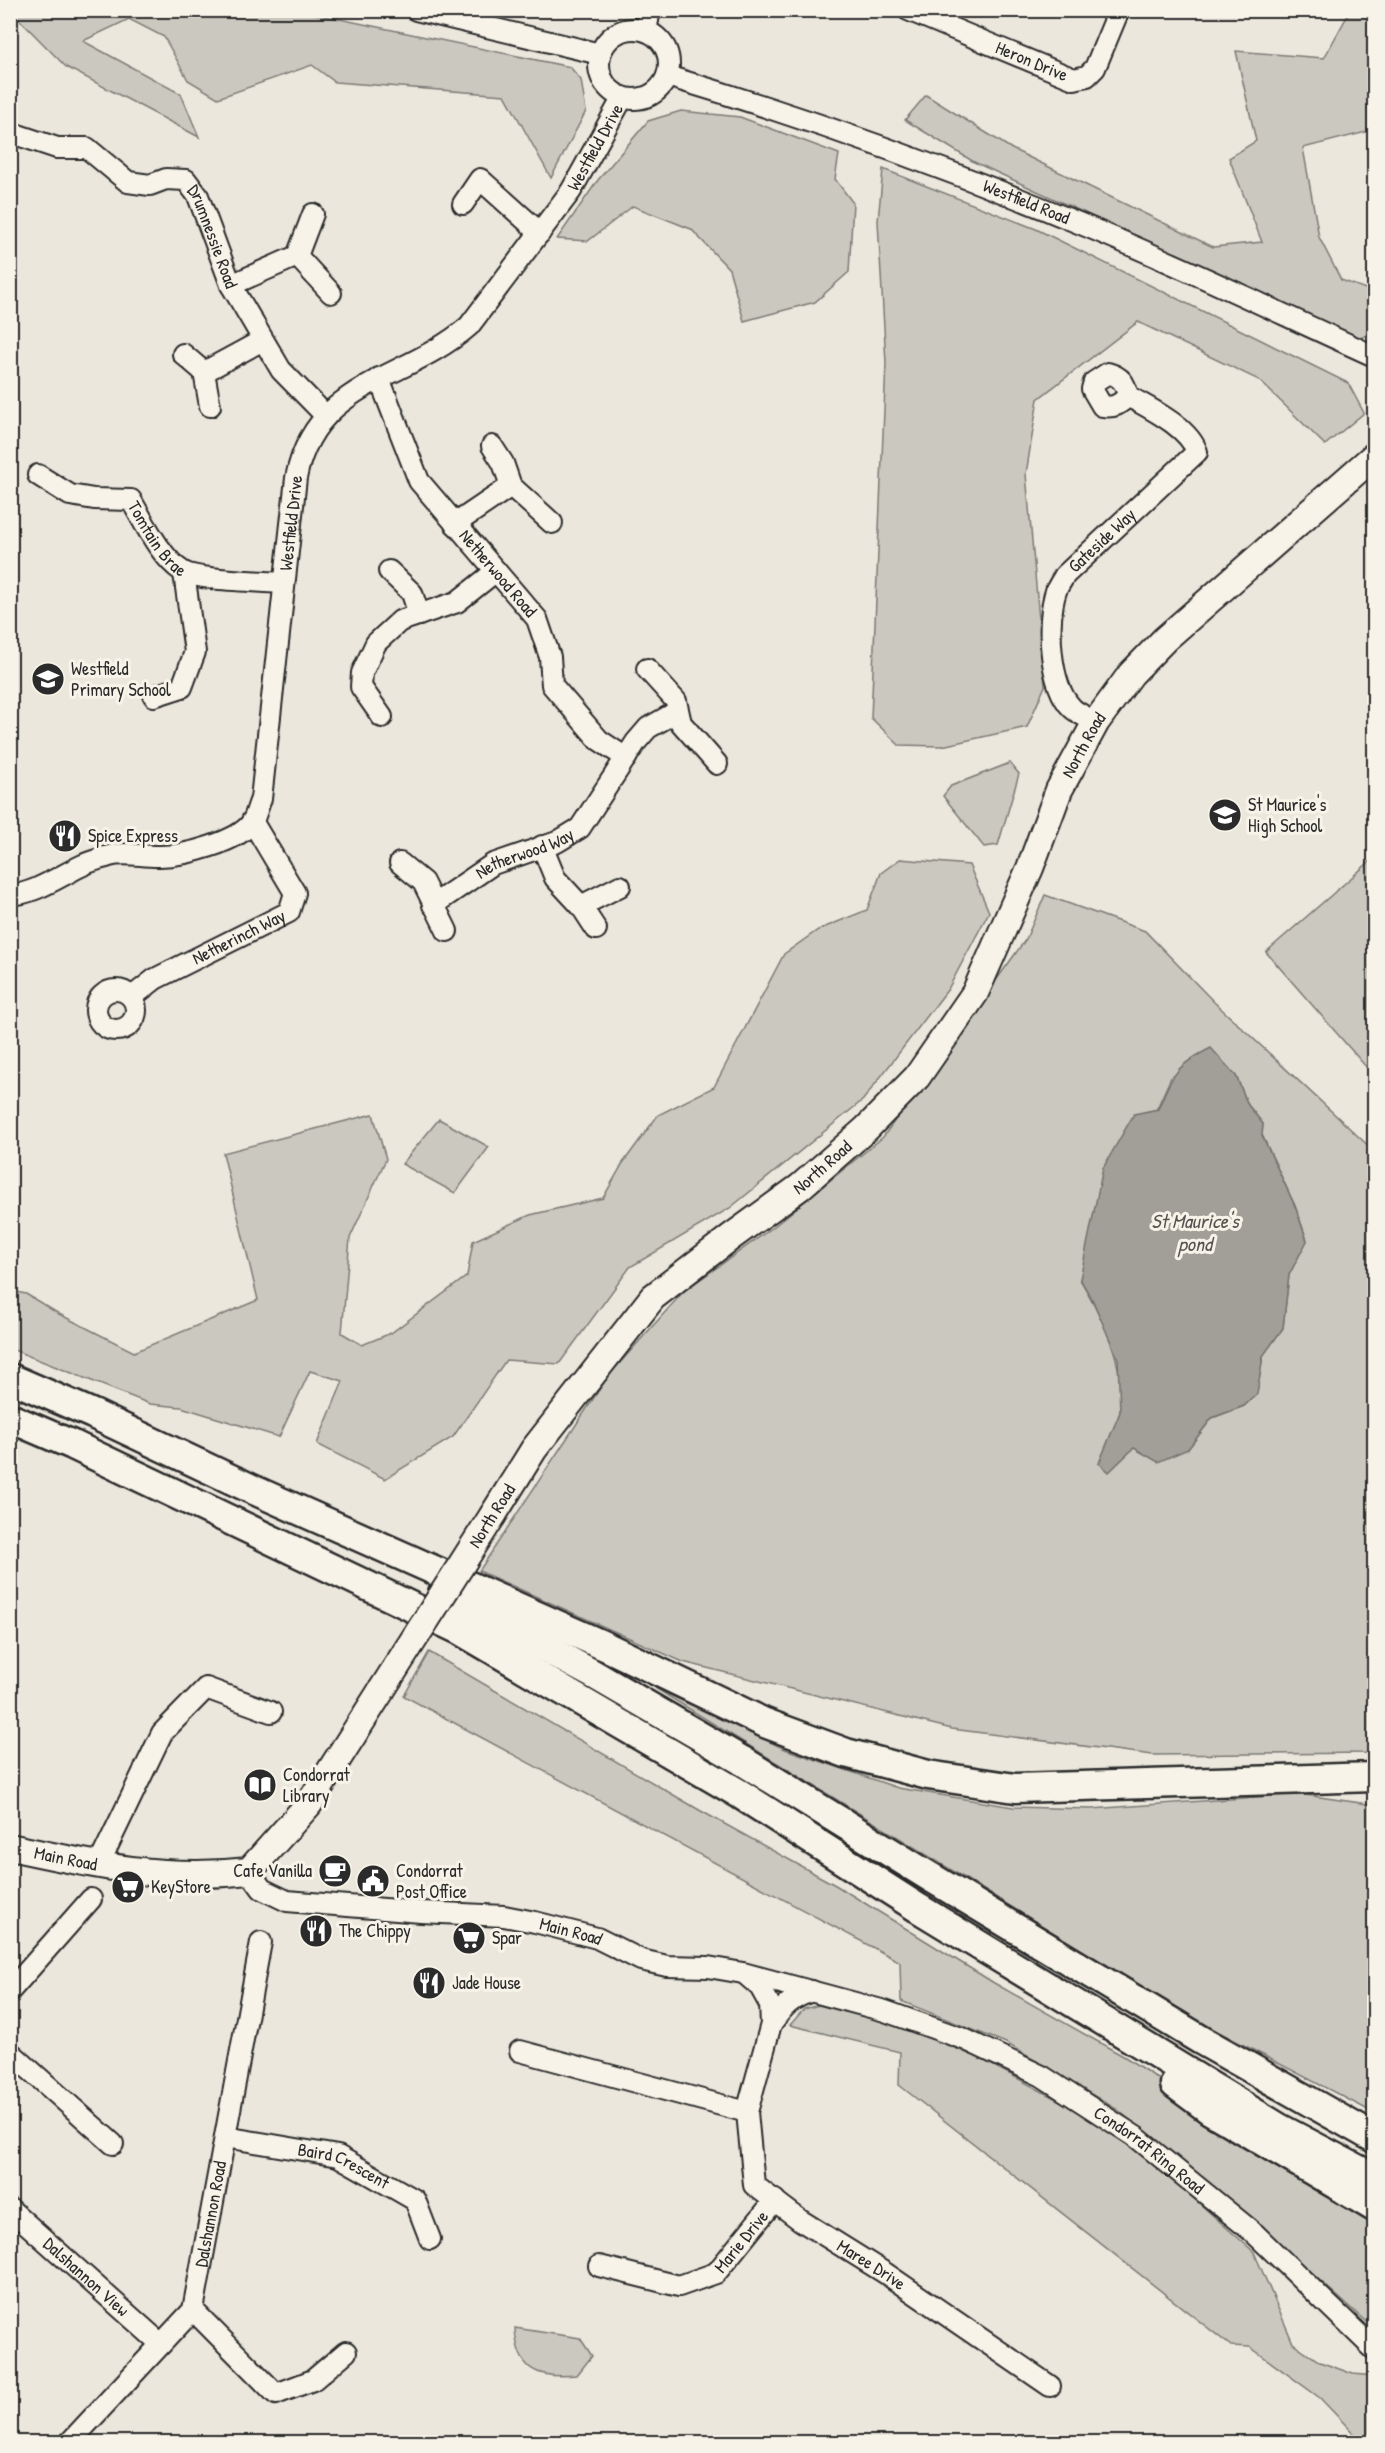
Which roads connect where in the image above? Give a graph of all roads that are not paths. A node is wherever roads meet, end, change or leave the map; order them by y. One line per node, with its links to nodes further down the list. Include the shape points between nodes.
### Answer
1 (416, 10): 6 (street)
2 (650, 10): 5 (street)
3 (908, 10): 4 (street, Heron Drive, via 1074,79 1088,76 1095,68)
4 (1119, 10)
5 (646, 31): 6 (street, via 627,29 612,36); 7 (street, via 664,45 669,58)
6 (600, 54): 8 (street, via 604,82)
7 (667, 76): 8 (street, via 648,96); 18 (street, Westfield Road, via 784,112 1082,224)
8 (623, 97): 12 (street, Westfield Drive, via 571,191)
9 (15, 134): 14 (street, Drumnessie Road, via 57,148 87,148 128,182 150,185 166,179 186,180 198,196)
10 (463, 204): 12 (street, via 480,179)
11 (313, 214): 13 (street)
12 (540, 233): 20 (street, Westfield Drive, via 469,326 454,339)
13 (297, 256): 14 (street); 15 (street)
14 (231, 285): 16 (street, Drumnessie Road)
15 (331, 293)
16 (263, 340): 19 (street); 23 (street, Drumnessie Road, via 281,370)
17 (183, 354): 19 (street)
18 (1374, 356)
19 (204, 372): 22 (street)
20 (379, 378): 23 (street, Westfield Drive, via 353,392); 29 (street, Netherwood Road, via 419,481)
21 (1128, 396): 39 (street, Gateside Way, via 1160,413 1186,435 1197,452 1065,575 1056,590 1051,634 1061,692 1073,709)
22 (210, 406)
23 (326, 416): 33 (street, Westfield Drive, via 308,441 300,461)
24 (492, 446): 27 (street)
25 (1374, 456): 39 (main road, North Road, via 1165,639 1131,674)
26 (38, 474): 32 (street, Tomtain Brae, via 70,495 131,500 171,562)
27 (511, 486): 28 (street); 29 (street)
28 (552, 523)
29 (455, 524): 31 (street, Netherwood Road)
30 (389, 571): 34 (street, via 412,593)
31 (496, 571): 34 (street, via 457,602); 40 (street, Netherwood Road, via 537,619 550,657 552,686 599,740)
32 (184, 573): 33 (street, Tomtain Brae); 36 (street, via 195,652 182,687)
33 (284, 583): 42 (street, Westfield Drive, via 261,799)
34 (420, 615): 38 (street, via 400,621 376,643 362,673 361,687)
35 (647, 669): 37 (street, via 676,701)
36 (154, 696)
37 (678, 711): 40 (street, Netherwood Way, via 648,728); 41 (street, via 681,723)
38 (382, 717)
39 (1096, 722): 61 (main road, North Road, bridge, via 1059,790 975,993 917,1077 800,1187 653,1297 534,1449 309,1803)
40 (626, 758): 43 (street, Netherwood Way, via 580,828)
41 (717, 764)
42 (252, 821): 46 (street, via 240,832 200,850 179,855 113,855 16,895); 51 (street, Netherinch Way, via 294,893 289,912 155,979)
43 (542, 846): 47 (street, Netherwood Way, via 493,864); 48 (street, via 555,878)
44 (400, 863): 47 (street, via 423,882)
45 (620, 886): 48 (street)
46 (10, 894)
47 (433, 905): 50 (street)
48 (581, 906): 49 (street)
49 (596, 929)
50 (447, 931)
51 (132, 997)
52 (10, 1378): 54 (highway)
53 (10, 1418): 64 (highway, via 458,1629 740,1794)
54 (254, 1490): 57 (highway, via 607,1647 765,1723 846,1753 928,1775 1015,1788); 74 (highway, via 593,1674 1201,2040)
55 (272, 1712): 60 (street, via 206,1688 162,1733)
56 (1374, 1777): 57 (highway)
57 (1310, 1780): 58 (highway)
58 (1374, 1790)
59 (10, 1847): 60 (main road, Main Road)
60 (98, 1866): 61 (main road, Main Road, via 173,1875)
61 (249, 1871): 65 (street, Main Road, via 262,1889 287,1901 504,1916 597,1938 653,1963)
62 (92, 1899): 66 (street)
63 (261, 1942): 73 (street, Dalshannon Road)
64 (1024, 1972): 76 (highway, via 1279,2128); 78 (highway, via 1210,2110)
65 (743, 1973): 67 (street, Main Road); 69 (street, Maree Drive, via 760,1987 770,2004)
66 (12, 1986)
67 (812, 1991): 68 (street, Main Road); 69 (street, via 795,1997)
68 (885, 2011): 84 (street, Condorrat Ring Road, via 964,2039 1041,2076 1136,2137 1254,2233)
69 (771, 2024): 72 (street, Maree Drive)
70 (520, 2051): 72 (street)
71 (10, 2052): 75 (street)
72 (747, 2112): 77 (street, Maree Drive, via 754,2185)
73 (225, 2137): 80 (street, Baird Crescent, via 338,2156 414,2200); 82 (street, Dalshannon Road)
74 (1374, 2138)
75 (113, 2144)
76 (1374, 2178)
77 (775, 2200): 81 (street, Marie Drive, via 716,2272 679,2286); 86 (street, Maree Drive)
78 (1374, 2207)
79 (10, 2209): 83 (street, Dalshannon View)
80 (430, 2240)
81 (599, 2266)
82 (194, 2310): 83 (street); 85 (street, via 276,2394 313,2380)
83 (161, 2344): 87 (street)
84 (1374, 2349)
85 (346, 2352)
86 (1050, 2386)
87 (70, 2442)

